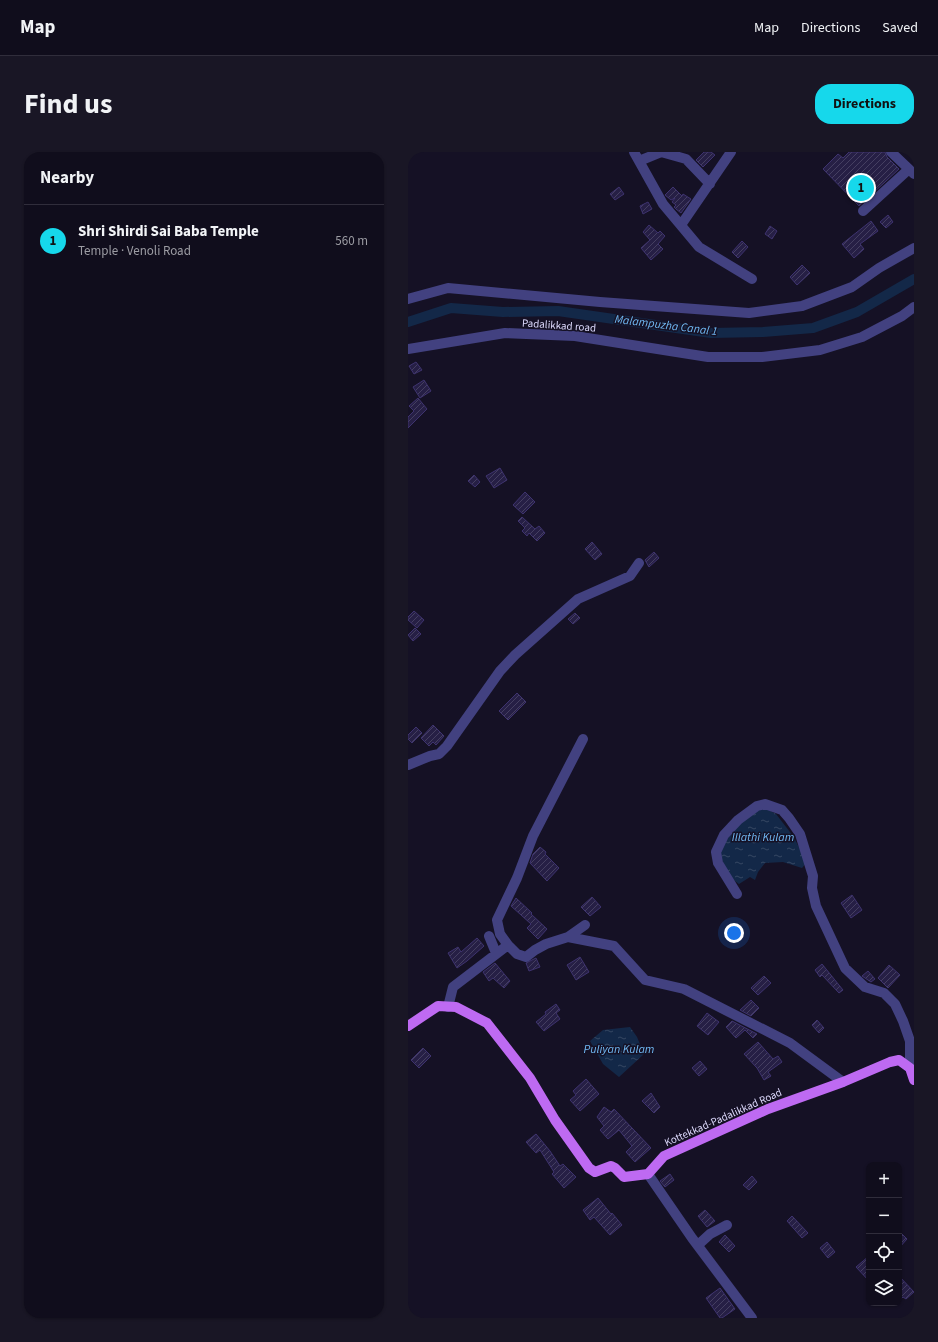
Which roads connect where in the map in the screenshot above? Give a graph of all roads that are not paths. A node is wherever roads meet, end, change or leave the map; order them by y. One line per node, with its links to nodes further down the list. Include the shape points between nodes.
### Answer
1 (634, 152): 5 (street)
2 (661, 152): 5 (street); 7 (street, via 686,159)
3 (731, 152): 7 (street)
4 (891, 152): 6 (street)
5 (639, 161): 9 (street, via 663,204)
6 (912, 171): 8 (street)
7 (710, 184): 9 (street)
8 (863, 211)
9 (681, 225): 11 (street, via 699,247)
10 (914, 248): 12 (street, via 852,287 802,306 749,312 448,288)
11 (752, 279)
12 (408, 299)
13 (914, 307): 14 (street, Padalikkad road, via 862,337 820,350 762,357 708,357 575,336 505,333)
14 (408, 349)
15 (639, 564): 17 (street, via 630,576 578,599 500,671 439,754)
16 (583, 739): 22 (street, via 533,836 497,920 500,934)
17 (408, 765)
18 (737, 894): 26 (street, via 718,864 716,852 724,835 738,820 758,806 765,804 782,810 800,834 813,876 812,888 816,906 845,968 865,987 884,993 901,1015 910,1041)
19 (585, 924): 21 (street)
20 (489, 936): 23 (street)
21 (568, 937): 22 (street, via 546,944 526,957 517,954); 28 (street, via 614,946 645,980 684,990 790,1043)
22 (508, 945): 23 (street)
23 (496, 953): 24 (street, via 453,987)
24 (448, 1007): 25 (main road, via 438,1006); 29 (main road, via 456,1007 487,1023 530,1078 555,1120 591,1171 611,1166 624,1177)
25 (408, 1026)
26 (910, 1068): 27 (main road); 28 (main road, Kottekkad-Padalikkad Road, via 899,1060)
27 (914, 1080)
28 (843, 1082): 29 (main road, Kottekkad-Padalikkad Road, via 768,1109 664,1156)
29 (648, 1174): 31 (street)
30 (727, 1225): 31 (street, via 710,1234)
31 (698, 1245): 32 (street)
32 (752, 1318)

